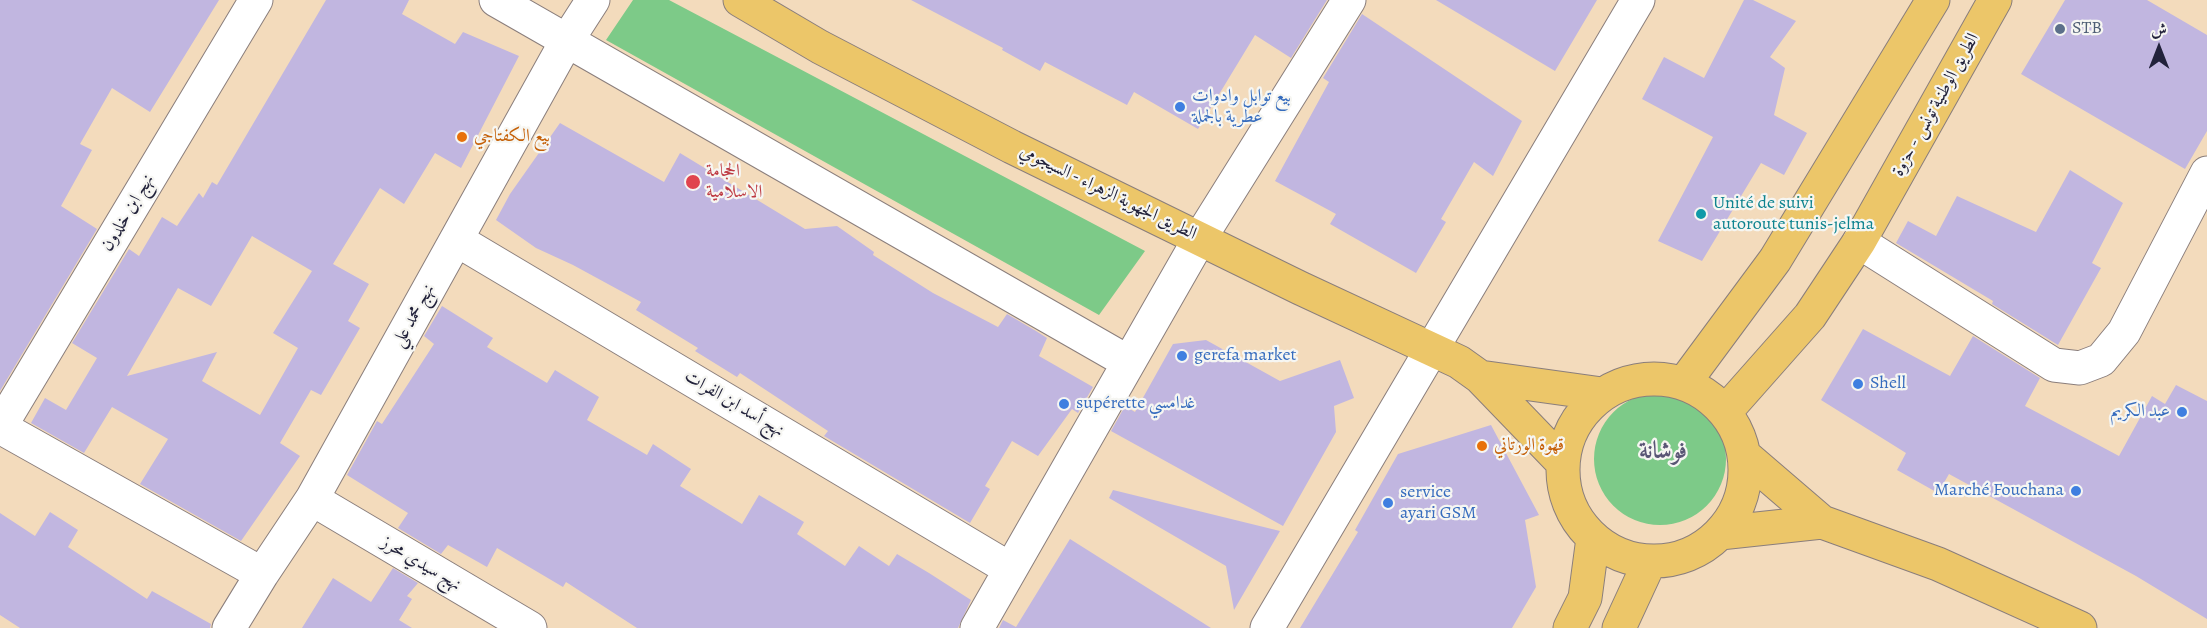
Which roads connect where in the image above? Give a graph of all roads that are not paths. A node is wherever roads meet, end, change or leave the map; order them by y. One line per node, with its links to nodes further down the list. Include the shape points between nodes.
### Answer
1 (256, 0): 20 (street, نهج ابن خلدون)
2 (496, 0): 9 (street)
3 (593, 0): 9 (street, نهج محمد علي)
4 (740, 0): 11 (main road, الطريق الجهوية الزهراء - السيجومي, via 820,47 1012,147)
5 (1349, 0): 11 (street)
6 (1638, 0): 14 (street)
7 (1932, 0): 17 (main road, via 1775,260)
8 (1995, 0): 13 (main road, الطريق الوطنية تونس - حزوة)
9 (566, 42): 12 (street, نهج محمد علي); 15 (street)
10 (2207, 172): 13 (street, via 2124,332 2101,360 2080,368 2054,365)
11 (1200, 238): 14 (main road, الطريق الجهوية الزهراء - السيجومي); 15 (street)
12 (457, 240): 23 (street, نهج محمد علي); 28 (street, نهج أسد ابن الفرات)
13 (1859, 242): 19 (main road, الطريق الوطنية تونس - حزوة, via 1810,316)
14 (1431, 347): 16 (main road, الطريق الجهوية الزهراء - السيجومي); 33 (street)
15 (1128, 362): 28 (street)
16 (1480, 377): 18 (main road, الطريق الجهوية الزهراء - السيجومي); 22 (main road, الطريق الجهوية الزهراء - السيجومي)
17 (1684, 383): 18 (main road, via 1656,378 1628,382); 19 (main road, via 1706,394)
18 (1602, 394): 22 (main road, via 1582,412 1568,435)
19 (1725, 412): 21 (main road, via 1738,432)
20 (0, 427): 29 (street)
21 (1744, 455): 24 (main road); 25 (main road, via 1744,483 1736,510)
22 (1562, 462): 26 (main road, via 1564,490 1575,516)
23 (312, 499): 29 (street, نهج محمد علي); 31 (street, نهج سيدي محرز)
24 (1822, 522): 25 (main road); 36 (main road, via 1938,564)
25 (1720, 533): 27 (main road, via 1688,554)
26 (1593, 538): 27 (main road, via 1619,554); 34 (main road, via 1585,598)
27 (1650, 561): 35 (main road)
28 (1010, 569): 32 (street)
29 (262, 573): 30 (street, نهج محمد علي)
30 (229, 628)
31 (530, 628)
32 (977, 628)
33 (1267, 628)
34 (1570, 628)
35 (1619, 628)
36 (2080, 628)

